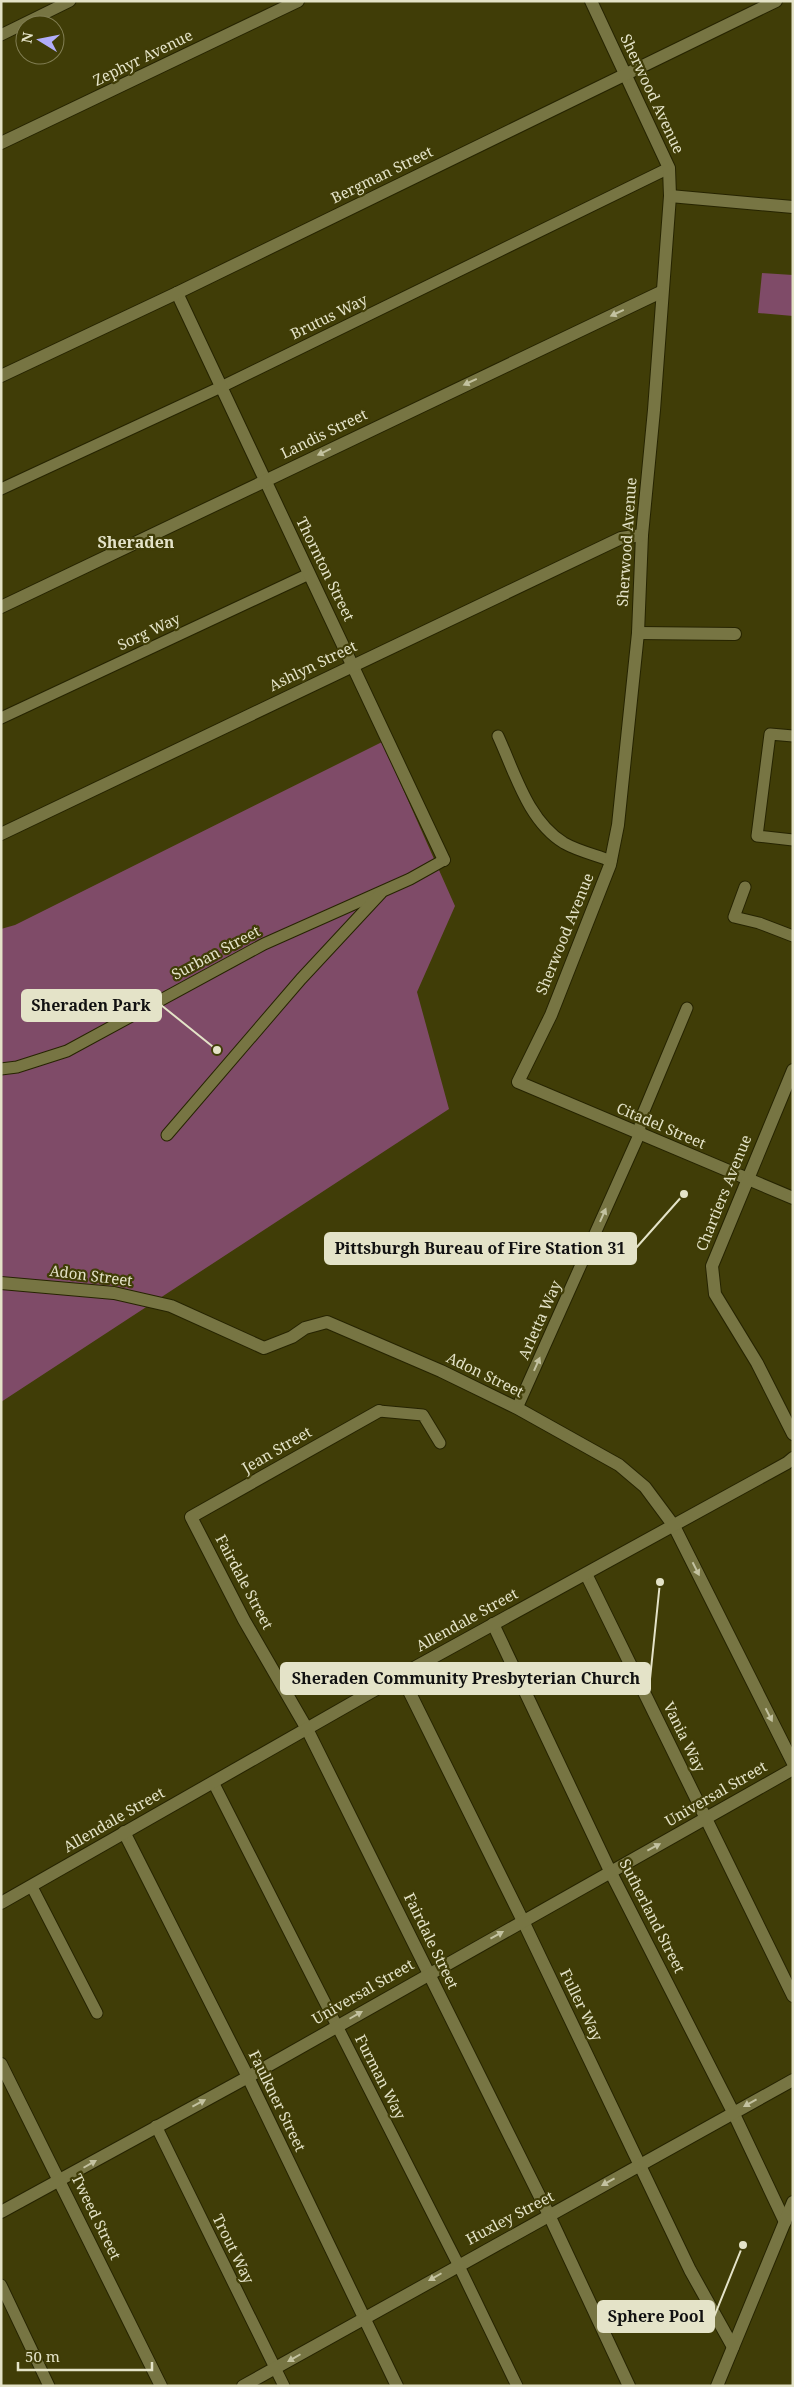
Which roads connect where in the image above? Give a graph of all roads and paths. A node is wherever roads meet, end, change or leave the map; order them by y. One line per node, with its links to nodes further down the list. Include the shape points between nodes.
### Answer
1 (70, 1): 5 (lane)
2 (298, 1): 7 (street, Zephyr Avenue)
3 (591, 1): 6 (street, Sherwood Avenue)
4 (776, 1): 6 (street, Bergman Street)
5 (1, 35)
6 (624, 75): 8 (street, Sherwood Avenue); 12 (street, Bergman Street)
7 (1, 143)
8 (668, 168): 9 (street, Sherwood Avenue); 14 (lane, Brutus Way)
9 (670, 196): 10 (street); 11 (street, Sherwood Avenue)
10 (793, 207)
11 (661, 292): 15 (street, Landis Street, one-way to 15); 17 (street, Sherwood Avenue)
12 (176, 293): 13 (street, Bergman Street); 14 (street, Thornton Street)
13 (1, 376)
14 (221, 387): 15 (street, Thornton Street); 16 (lane, Brutus Way)
15 (265, 480): 18 (street, Thornton Street); 19 (street, Landis Street)
16 (1, 488)
17 (642, 535): 20 (street, Sherwood Avenue); 22 (street, Ashlyn Street, via 620,538)
18 (309, 574): 22 (street, Thornton Street); 23 (lane, Sorg Way)
19 (1, 607)
20 (638, 633): 21 (street); 29 (street, Sherwood Avenue, via 628,749)
21 (735, 634)
22 (353, 665): 26 (street, Ashlyn Street); 28 (street, Thornton Street)
23 (1, 718)
24 (498, 736): 29 (lane, via 532,810 551,834 566,844)
25 (793, 736): 27 (lane, via 770,734 757,836)
26 (1, 834)
27 (793, 840)
28 (444, 860): 31 (lane, Surban Street)
29 (611, 861): 36 (street, Sherwood Avenue, via 551,1015)
30 (745, 886): 32 (lane, via 734,917)
31 (384, 890): 34 (lane, Surban Street, via 264,944 67,1051); 37 (lane, via 295,986)
32 (793, 936)
33 (688, 1008): 38 (lane, Arletta Way, via 642,1118)
34 (1, 1069)
35 (793, 1070): 39 (street, Chartiers Avenue)
36 (518, 1082): 38 (street, Citadel Street)
37 (167, 1135)
38 (639, 1135): 39 (street, Citadel Street); 42 (lane, Arletta Way, one-way to 38)
39 (748, 1180): 40 (street, Citadel Street); 44 (street, Chartiers Avenue, via 712,1266 715,1294 757,1363)
40 (793, 1198)
41 (1, 1283): 42 (street, Adon Street, via 114,1293 171,1306 264,1348 305,1328 327,1322 441,1370)
42 (517, 1408): 48 (street, Adon Street, via 619,1465 645,1486)
43 (379, 1411): 45 (lane, via 423,1415); 47 (street, Jean Street)
44 (793, 1434)
45 (440, 1442)
46 (793, 1458): 48 (street, Allendale Street)
47 (191, 1517): 52 (street, Fairdale Street, via 244,1620)
48 (674, 1526): 49 (street, Allendale Street); 53 (street, Adon Street, one-way to 53)
49 (586, 1574): 50 (street, Allendale Street); 56 (street, Vania Way)
50 (493, 1624): 51 (street, Allendale Street); 58 (street, Sutherland Street)
51 (401, 1676): 52 (street, Allendale Street); 61 (street, Fuller Way)
52 (307, 1729): 55 (street, Allendale Street); 62 (street, Fairdale Street)
53 (793, 1763)
54 (793, 1769): 56 (street, Universal Street)
55 (214, 1784): 57 (street, Allendale Street); 65 (lane, Furman Way)
56 (706, 1820): 58 (street, Universal Street, one-way to 56); 63 (street, Vania Way)
57 (124, 1832): 59 (street, Allendale Street); 67 (street, Faulkner Street)
58 (610, 1871): 61 (street, Universal Street); 69 (street, Sutherland Street)
59 (32, 1887): 60 (street, Allendale Street); 64 (lane)
60 (1, 1903)
61 (523, 1921): 62 (street, Universal Street, one-way to 61); 71 (street, Fuller Way)
62 (428, 1974): 65 (street, Universal Street, one-way to 62); 75 (street, Fairdale Street)
63 (793, 1996)
64 (97, 2013)
65 (337, 2026): 67 (street, Universal Street); 77 (lane, Furman Way)
66 (1, 2064): 72 (street, Tweed Street)
67 (248, 2077): 70 (street, Universal Street, one-way to 67); 79 (street, Faulkner Street)
68 (793, 2080): 69 (street, Huxley Street, one-way to 69)
69 (733, 2112): 71 (street, Huxley Street); 76 (street, Sutherland Street)
70 (156, 2126): 72 (street, Universal Street, one-way to 70); 81 (lane, Trout Way)
71 (640, 2164): 75 (street, Huxley Street, one-way to 75); 80 (street, Fuller Way, via 690,2270)
72 (60, 2181): 74 (street, Universal Street); 83 (street, Tweed Street)
73 (793, 2202): 76 (street)
74 (1, 2212)
75 (549, 2215): 77 (street, Huxley Street); 88 (street, Fairdale Street)
76 (785, 2222): 80 (street)
77 (458, 2264): 79 (street, Huxley Street, one-way to 79); 87 (lane, Furman Way)
78 (1, 2285): 82 (lane)
79 (364, 2318): 81 (street, Huxley Street, one-way to 81); 86 (street, Faulkner Street)
80 (733, 2347): 89 (street)
81 (276, 2368): 84 (street, Huxley Street); 85 (lane, Trout Way)
82 (49, 2386)
83 (161, 2386)
84 (242, 2386)
85 (284, 2386)
86 (397, 2386)
87 (517, 2386)
88 (629, 2386)
89 (717, 2386)

